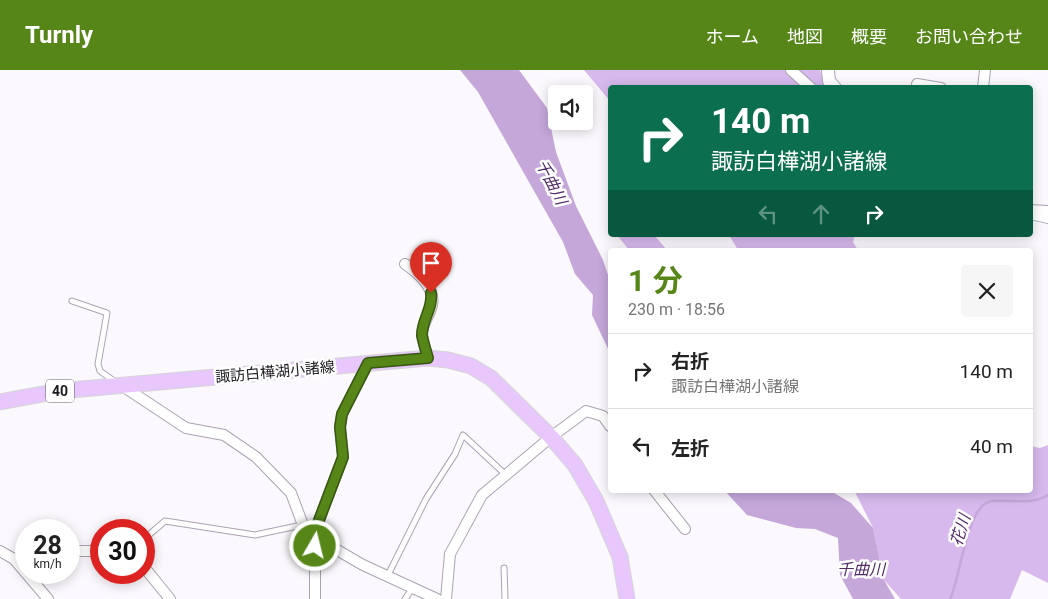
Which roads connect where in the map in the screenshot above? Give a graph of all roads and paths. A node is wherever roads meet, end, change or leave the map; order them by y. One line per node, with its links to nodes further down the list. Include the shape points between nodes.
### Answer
1 (791, 70): 5 (street)
2 (828, 70): 6 (street)
3 (985, 70): 8 (street)
4 (917, 84): 7 (street)
5 (808, 85)
6 (832, 85)
7 (923, 85)
8 (983, 85)
9 (1033, 210): 10 (street)
10 (1048, 211)
11 (1033, 215): 12 (street)
12 (1048, 218)
13 (404, 264): 15 (street, via 418,272 431,293 432,304 422,335)
14 (72, 300): 17 (lane, via 107,313 98,364 100,371)
15 (428, 358): 16 (main road, 諏訪白樺湖小諸線 / 40); 20 (main road, 諏訪白樺湖小諸線 / 40, via 471,366 491,378)
16 (368, 363): 17 (main road, 諏訪白樺湖小諸線 / 40); 26 (street, via 342,414 343,457)
17 (122, 386): 18 (main road, 諏訪白樺湖小諸線 / 40, via 59,391); 23 (street, via 186,428 224,435 256,457 291,493)
18 (0, 402)
19 (608, 423): 20 (street, via 603,416 586,411)
20 (551, 437): 21 (street); 40 (main road, 諏訪白樺湖小諸線 / 40, via 575,465 596,501 620,557)
21 (506, 475): 30 (lane, via 463,436 426,499); 38 (street, via 482,495 450,554)
22 (656, 493): 25 (street)
23 (303, 525): 24 (lane, via 256,535 166,521); 26 (street)
24 (155, 530)
25 (685, 530)
26 (313, 536): 30 (street); 35 (street)
27 (0, 551): 28 (street)
28 (14, 559): 33 (street)
29 (504, 568): 39 (lane)
30 (387, 577): 32 (street)
31 (155, 581): 34 (street)
32 (412, 589): 36 (lane); 37 (street)
33 (48, 599)
34 (170, 599)
35 (315, 599)
36 (405, 599)
37 (437, 599)
38 (446, 599)
39 (505, 599)
40 (627, 599)

